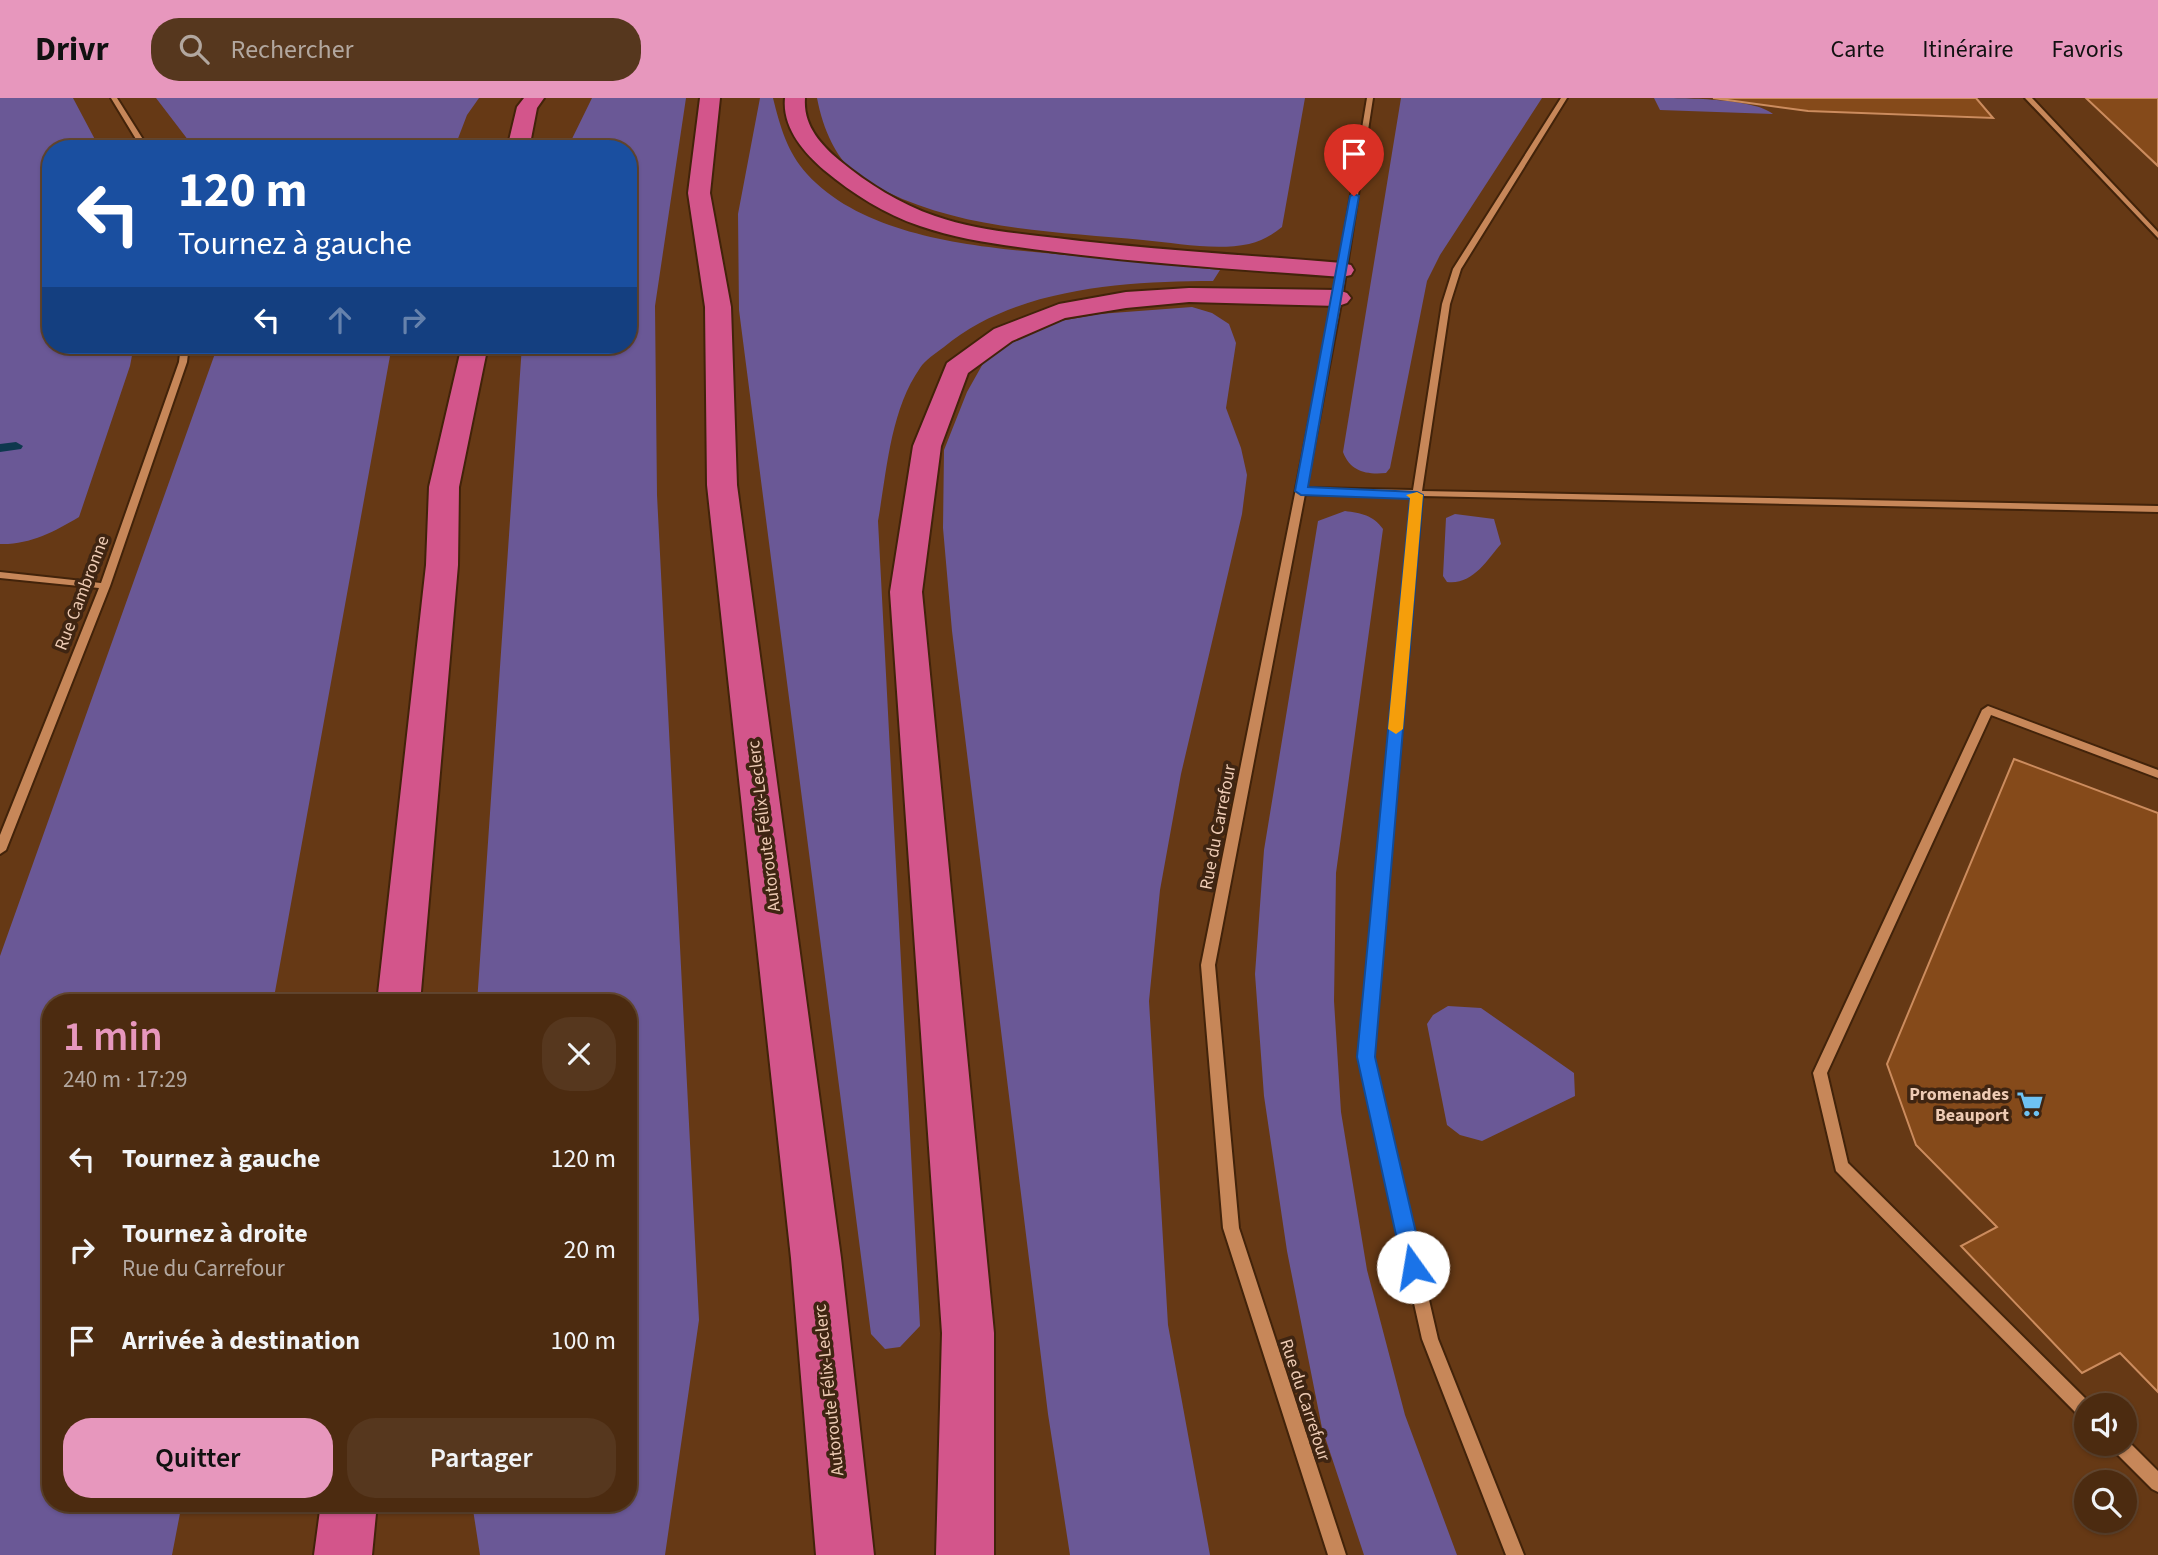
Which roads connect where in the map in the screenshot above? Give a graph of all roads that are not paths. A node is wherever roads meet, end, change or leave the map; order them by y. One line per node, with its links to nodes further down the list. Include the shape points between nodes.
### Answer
1 (114, 98): 8 (street)
2 (534, 98): 9 (highway, via 527,107)
3 (710, 98): 27 (highway, Autoroute Félix-Leclerc, via 699,193 718,307 722,485 816,1258)
4 (794, 98): 11 (highway, via 793,107 810,146 849,180 885,203 941,225)
5 (1370, 98): 11 (street, Rue du Carrefour)
6 (1564, 98): 15 (street, via 1457,269 1446,304)
7 (2028, 98): 10 (street)
8 (140, 140)
9 (520, 140)
10 (2158, 236)
11 (1340, 284): 14 (street, Rue du Carrefour); 28 (highway, via 1126,300 1059,312 1003,335 957,369 927,446 906,592 968,1333)
12 (184, 354): 18 (street, Rue Cambronne)
13 (473, 354): 21 (highway, via 444,487 442,565)
14 (1301, 491): 15 (street); 29 (street, Rue du Carrefour, via 1208,965 1231,1228)
15 (1417, 495): 16 (street); 30 (street, via 1366,1057 1430,1339)
16 (2158, 509)
17 (0, 575): 18 (street)
18 (105, 586): 20 (street, Rue Cambronne)
19 (2158, 774): 22 (street, via 1988,710 1820,1073 1841,1166)
20 (0, 850)
21 (399, 994)
22 (2074, 1399)
23 (2131, 1456): 24 (street)
24 (2158, 1483)
25 (347, 1512): 26 (highway)
26 (344, 1555)
27 (845, 1555)
28 (965, 1555)
29 (1337, 1555)
30 (1515, 1555)

